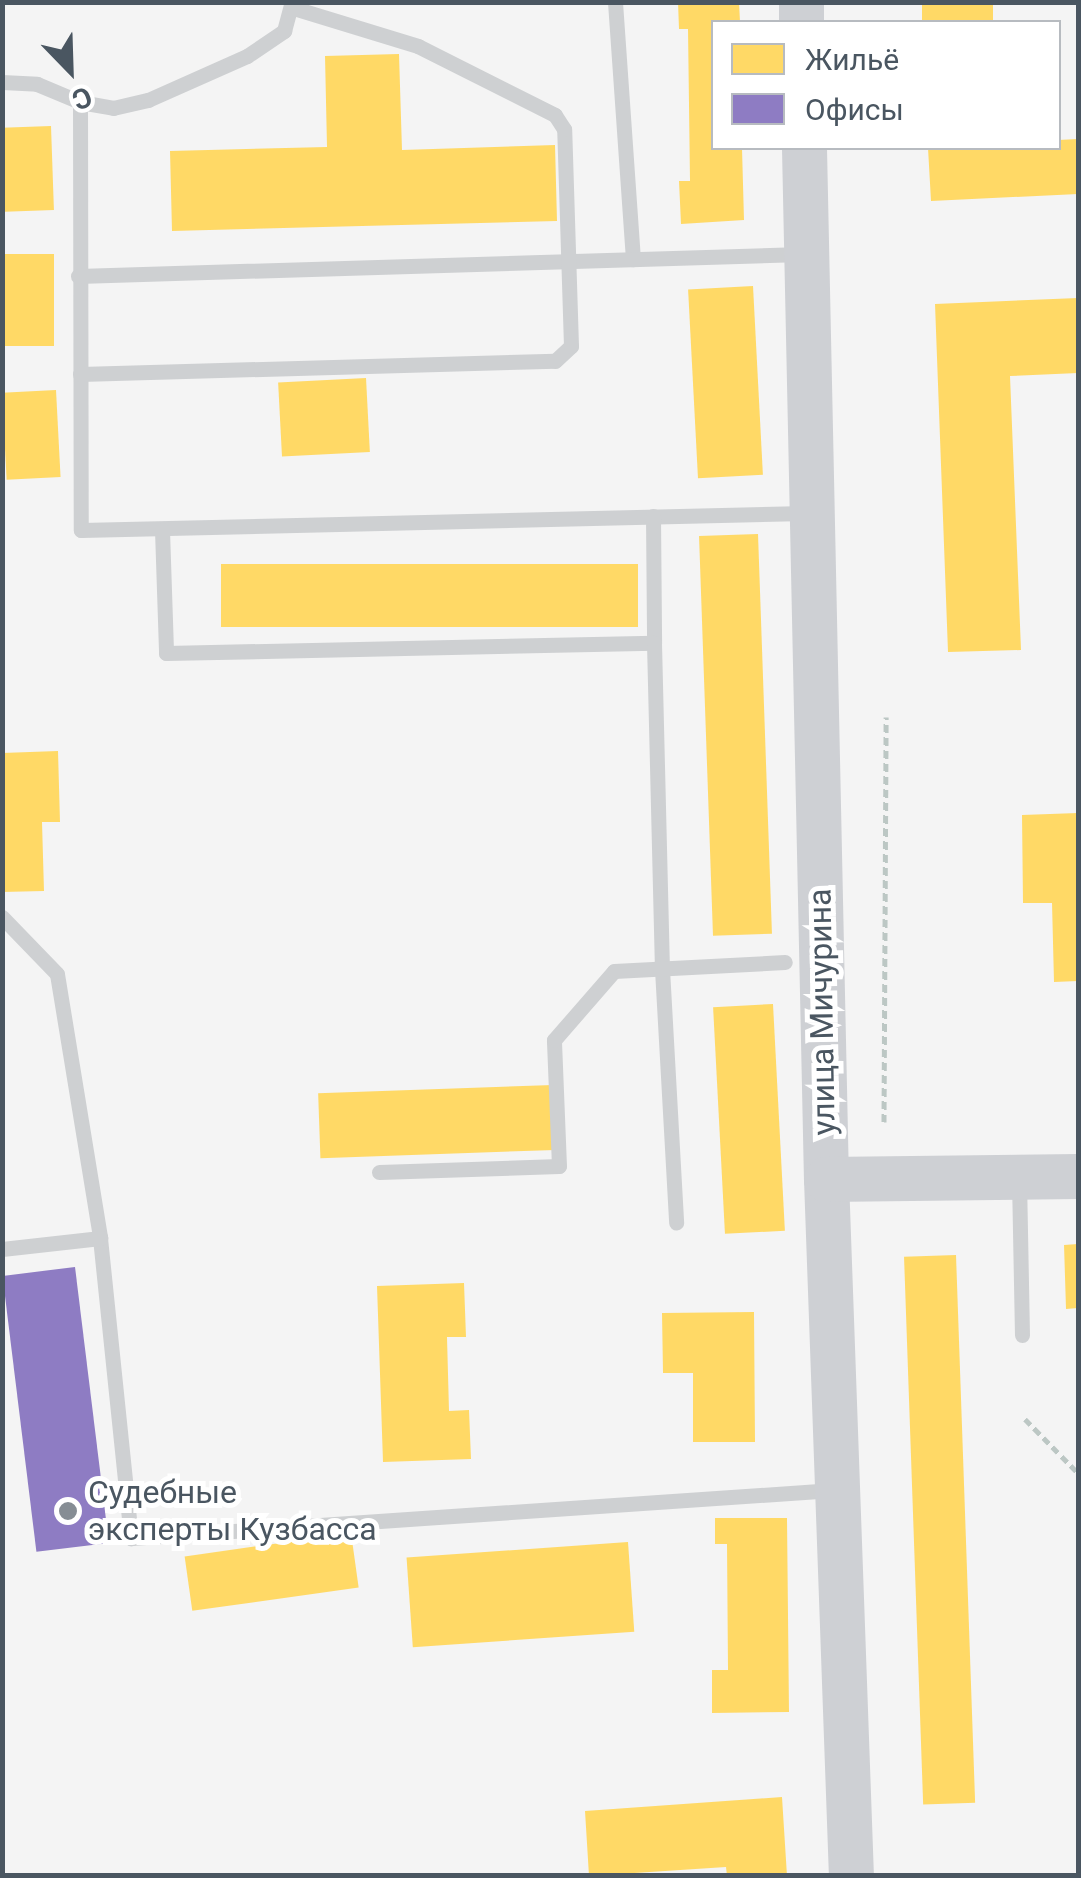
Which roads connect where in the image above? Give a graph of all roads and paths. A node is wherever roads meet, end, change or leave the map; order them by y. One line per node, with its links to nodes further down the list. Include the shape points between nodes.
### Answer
1 (615, 2): 7 (lane)
2 (293, 5): 4 (lane, via 284,32 248,56 148,100 113,108); 8 (lane, via 418,46 555,115 564,129)
3 (2, 82): 4 (lane, via 37,84)
4 (80, 102): 9 (lane)
5 (804, 150): 6 (street, улица Мичурина)
6 (806, 254): 7 (lane); 11 (street, улица Мичурина)
7 (633, 259): 8 (lane)
8 (570, 261): 9 (lane); 10 (lane, via 571,346 555,361)
9 (78, 276): 10 (lane)
10 (80, 374): 13 (lane, via 81,530)
11 (810, 512): 12 (lane); 23 (street, улица Мичурина)
12 (653, 516): 13 (lane); 14 (lane)
13 (162, 530): 14 (lane, via 166,653)
14 (654, 643): 18 (lane)
15 (886, 716): 19 (path)
16 (2, 917): 25 (lane, via 57,974)
17 (785, 962): 18 (lane)
18 (662, 969): 20 (lane, via 614,971 554,1040 559,1166); 24 (lane)
19 (884, 1122)
20 (379, 1172)
21 (1019, 1176): 22 (street); 23 (street); 27 (lane)
22 (1078, 1176)
23 (826, 1179): 30 (street, улица Мичурина)
24 (676, 1223)
25 (100, 1238): 26 (lane); 30 (lane, via 132,1538)
26 (2, 1249)
27 (1022, 1335)
28 (1025, 1420): 29 (path)
29 (1078, 1473)
30 (837, 1490): 31 (street, улица Мичурина)
31 (851, 1876)

